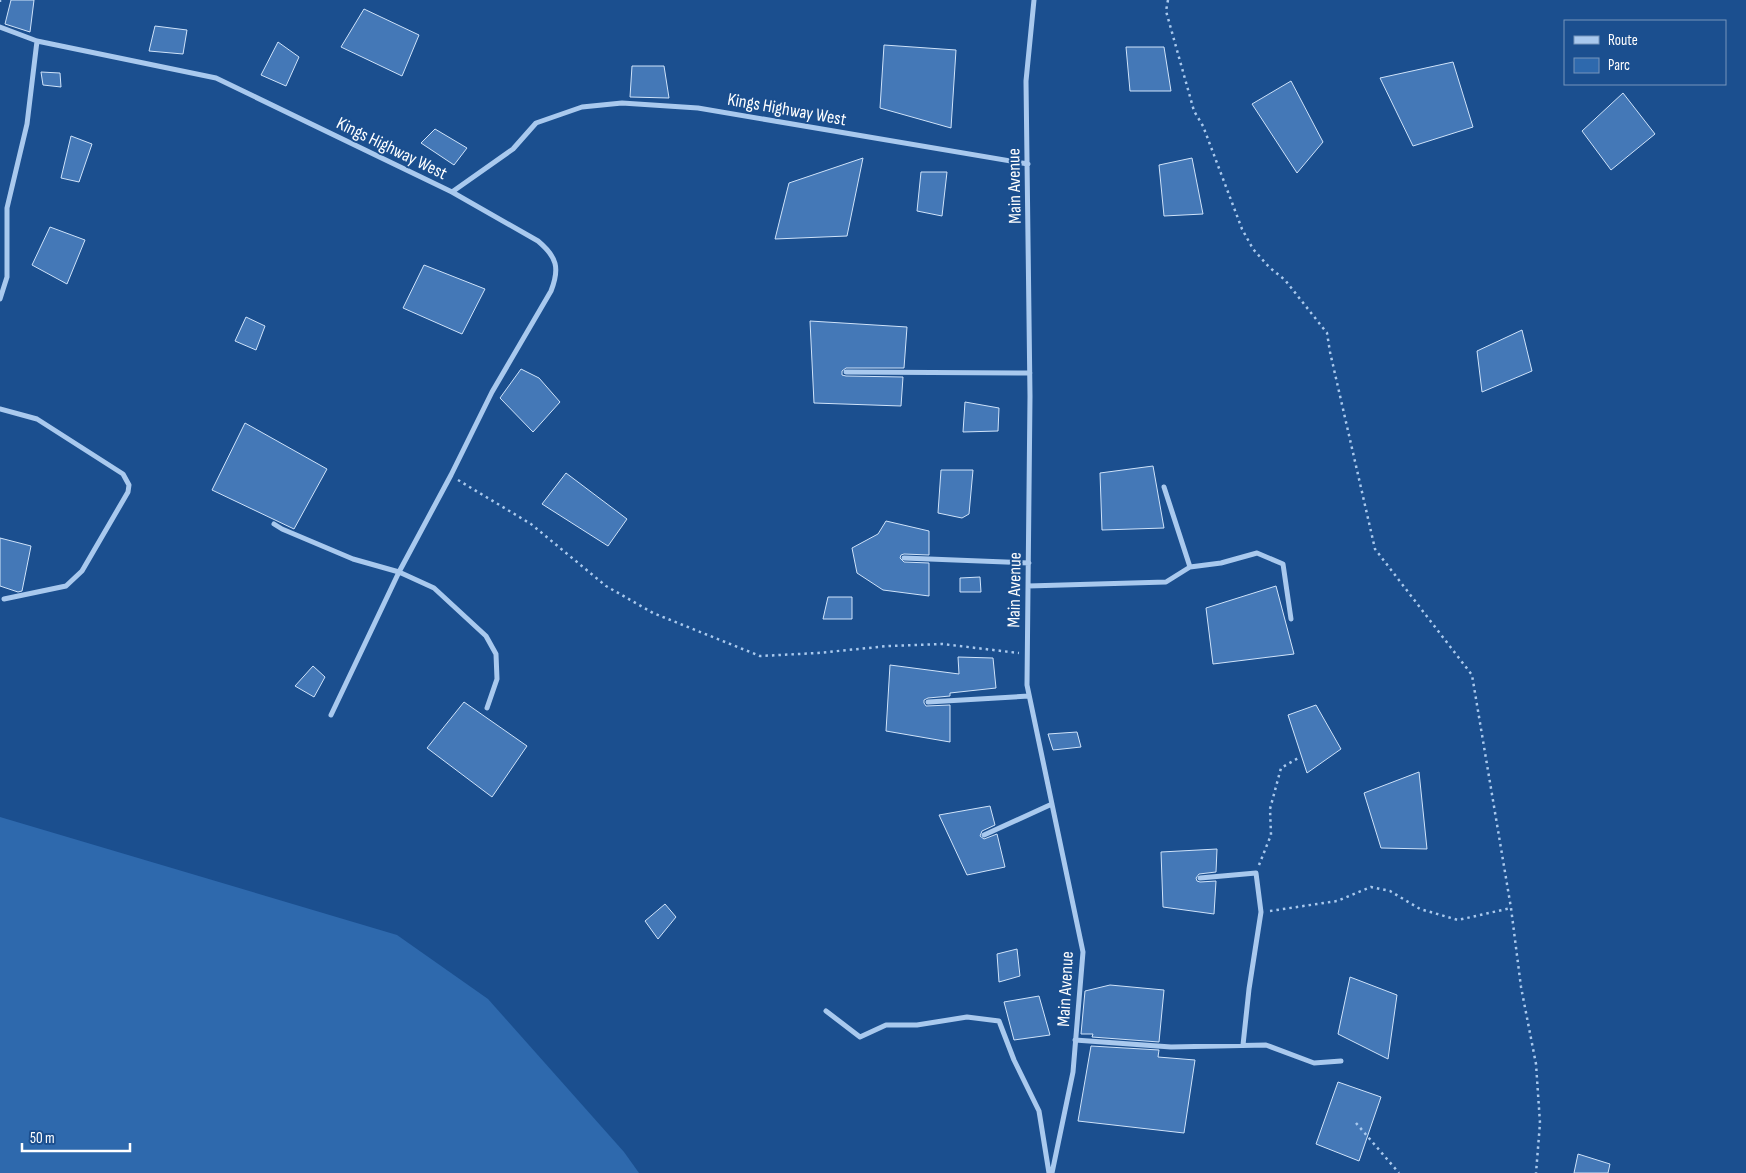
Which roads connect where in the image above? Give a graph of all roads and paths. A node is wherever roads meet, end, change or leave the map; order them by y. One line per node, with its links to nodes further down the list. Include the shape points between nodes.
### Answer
1 (1034, 0): 5 (street, Main Avenue, via 1026,81)
2 (1168, 0): 31 (path, via 1166,11 1194,111 1203,126 1242,229 1253,249 1285,280 1327,332 1375,549 1472,675)
3 (0, 27): 4 (street, Kings Highway West)
4 (37, 41): 6 (street, Kings Highway West, via 216,78); 7 (street, via 27,124 7,208 7,277)
5 (1028, 164): 6 (street, Kings Highway West, via 698,108 622,104 582,107 536,123 513,150); 9 (street, Main Avenue)
6 (452, 192): 11 (street, via 538,241 556,263 557,277 552,291 492,392)
7 (0, 299)
8 (846, 372): 9 (street)
9 (1030, 373): 15 (street, Main Avenue)
10 (0, 409): 19 (street, via 37,419 122,474 129,485 82,571 66,586)
11 (451, 475): 17 (street); 21 (path, via 531,524 606,586 653,613 760,656 942,644)
12 (1164, 487): 16 (street)
13 (274, 524): 17 (street, via 353,559)
14 (904, 558): 15 (street)
15 (1028, 563): 18 (street, Main Avenue)
16 (1190, 567): 18 (street, via 1166,582); 20 (street, via 1222,563 1257,553 1283,564)
17 (399, 572): 24 (street, via 434,588 486,636 496,654 497,679); 25 (street)
18 (1028, 586): 21 (street, Main Avenue)
19 (4, 599)
20 (1291, 619)
21 (1027, 654): 22 (street, Main Avenue)
22 (1029, 696): 23 (street); 27 (street, Main Avenue)
23 (928, 702)
24 (487, 708)
25 (331, 715)
26 (1300, 758): 29 (path, via 1281,768 1270,809 1270,835)
27 (1052, 804): 28 (street); 34 (street, Main Avenue, via 1083,952)
28 (984, 835)
29 (1256, 873): 30 (street); 32 (street)
30 (1200, 878)
31 (1511, 908): 32 (path, via 1458,920 1420,909 1390,891 1370,887 1337,901); 40 (path, via 1521,987 1536,1064 1540,1123)
32 (1261, 912): 35 (street)
33 (826, 1011): 38 (street, via 860,1037 886,1025 917,1025 967,1017 999,1021 1039,1111)
34 (1076, 1040): 35 (street, via 1171,1047); 38 (street, Main Avenue, via 1073,1072)
35 (1243, 1045): 36 (street, via 1266,1044 1314,1063)
36 (1341, 1061)
37 (1356, 1123): 39 (path)
38 (1051, 1173)
39 (1399, 1173)
40 (1536, 1173)

